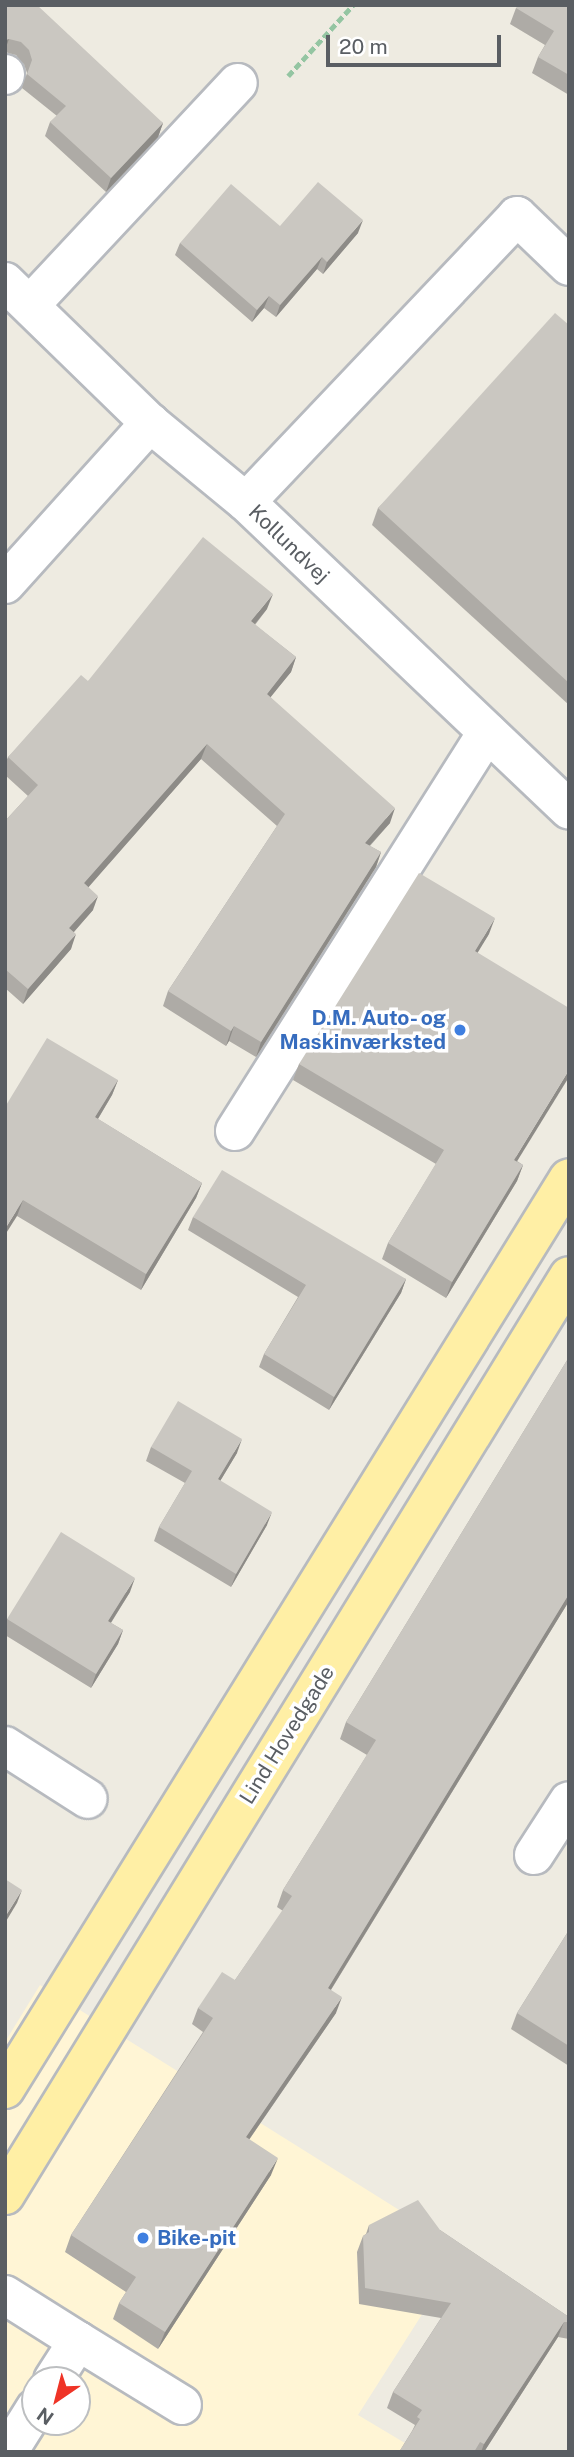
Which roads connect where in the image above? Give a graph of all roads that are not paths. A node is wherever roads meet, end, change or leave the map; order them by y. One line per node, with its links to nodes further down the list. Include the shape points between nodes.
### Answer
1 (238, 83): 3 (street)
2 (569, 266): 5 (street, via 517,216)
3 (17, 293): 4 (street, Kollundvej)
4 (150, 423): 5 (street, Kollundvej); 6 (street)
5 (246, 502): 7 (street, Kollundvej)
6 (5, 584)
7 (487, 732): 8 (street, Kollundvej); 9 (street)
8 (569, 810)
9 (234, 1131)
10 (569, 1178): 16 (main road)
11 (569, 1276): 17 (main road, Lind Hovedgade)
12 (5, 1746): 13 (street)
13 (88, 1798)
14 (569, 1801): 15 (street)
15 (534, 1855)
16 (5, 2089)
17 (5, 2194)
18 (5, 2295): 19 (street)
19 (78, 2341): 20 (street); 21 (street)
20 (62, 2366)
21 (182, 2405)
22 (21, 2431): 23 (street)
23 (8, 2452)

